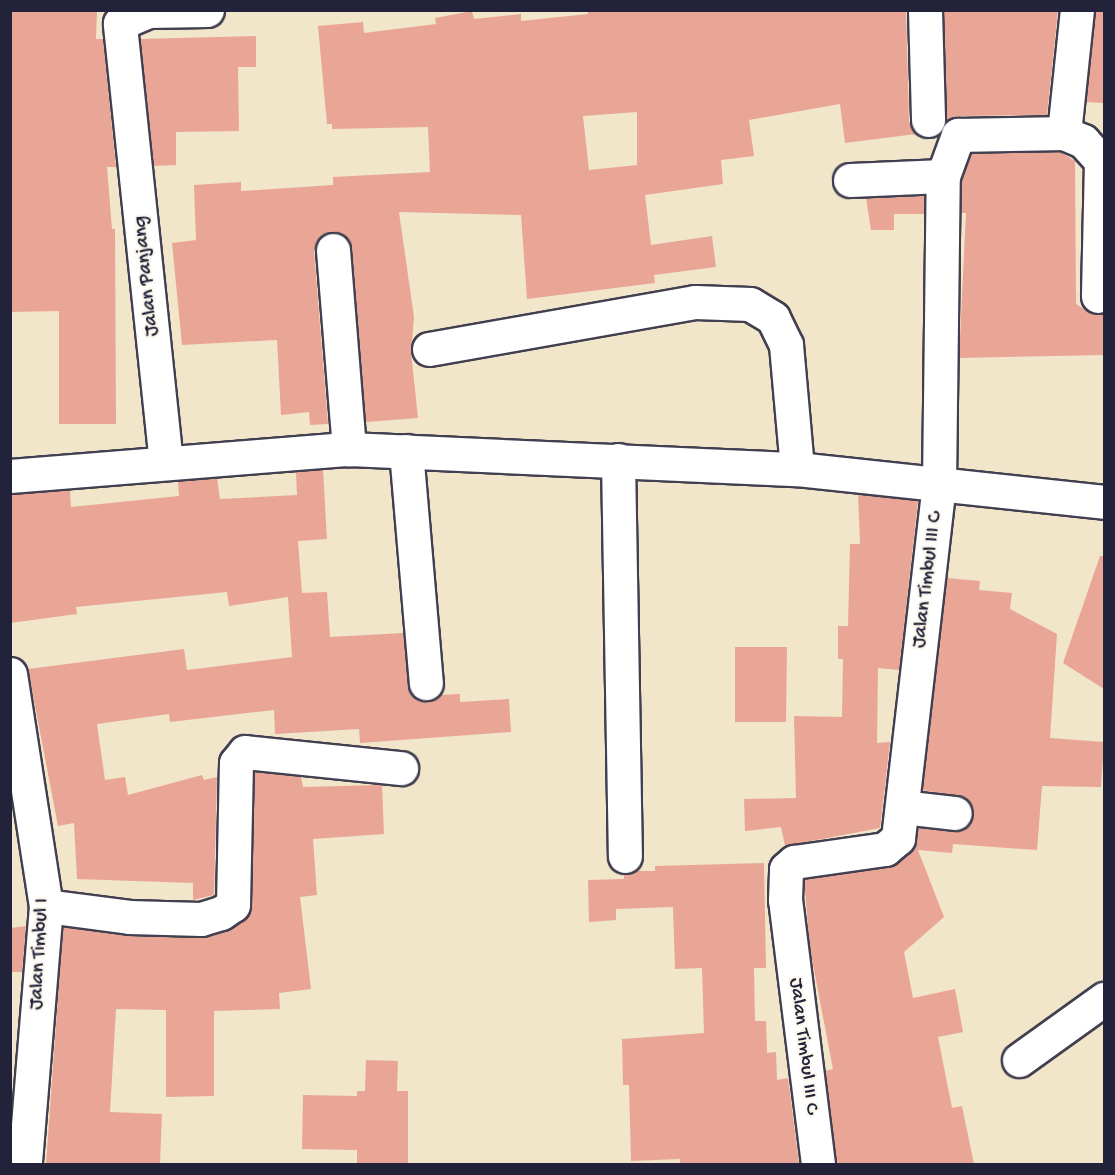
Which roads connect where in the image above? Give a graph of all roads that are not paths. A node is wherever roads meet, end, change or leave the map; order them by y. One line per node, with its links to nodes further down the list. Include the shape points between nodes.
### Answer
1 (207, 10): 14 (street, Jalan Panjang, via 148,11 120,23)
2 (925, 10): 4 (street)
3 (1077, 10): 5 (street)
4 (928, 120)
5 (1064, 133): 6 (street, Jalan Timbul III C, via 958,135); 9 (street, via 1083,141 1101,161)
6 (943, 176): 7 (street); 17 (street, Jalan Timbul III C)
7 (850, 180)
8 (333, 250): 11 (street)
9 (1098, 296)
10 (429, 349): 15 (street, via 695,302 750,304 773,318 786,345)
11 (349, 449): 12 (street); 14 (street)
12 (406, 452): 13 (street); 20 (street)
13 (618, 460): 15 (street); 24 (street)
14 (166, 463): 16 (street)
15 (797, 470): 17 (street)
16 (10, 476)
17 (939, 485): 18 (street); 22 (street, Jalan Timbul III C)
18 (1104, 501)
19 (10, 674): 25 (street, Jalan Timbul I)
20 (426, 683)
21 (401, 768): 25 (street, via 245,752 236,763 233,904 221,914 201,919 129,917)
22 (902, 807): 23 (street); 29 (street, Jalan Timbul III C, via 898,838 885,849 794,862 786,869 785,900)
23 (955, 813)
24 (625, 856)
25 (46, 906): 28 (street, Jalan Timbul I)
26 (1104, 999): 27 (street)
27 (1019, 1060)
28 (25, 1164)
29 (818, 1164)

